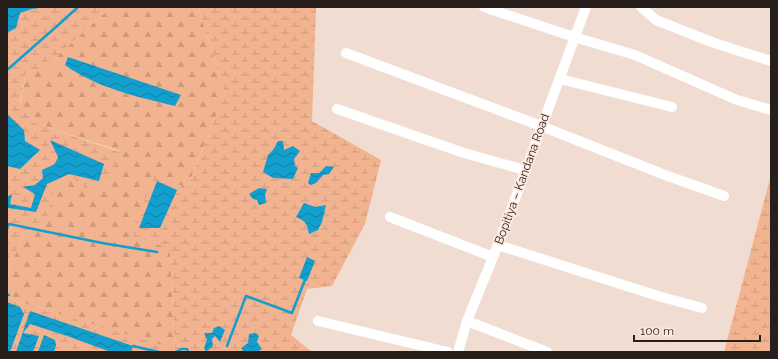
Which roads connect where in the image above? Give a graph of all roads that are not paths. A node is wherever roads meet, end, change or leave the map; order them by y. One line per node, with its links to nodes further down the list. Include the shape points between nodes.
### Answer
1 (484, 7): 4 (street)
2 (586, 7): 4 (street, Bopitiya – Kandana Road)
3 (641, 7): 6 (street, via 656,20 714,43)
4 (574, 37): 7 (street, Bopitiya – Kandana Road); 10 (street, via 635,56 737,100)
5 (346, 53): 11 (street)
6 (771, 61)
7 (560, 79): 8 (street); 11 (street, Bopitiya – Kandana Road)
8 (672, 107)
9 (337, 109): 12 (street, via 464,153)
10 (771, 110)
11 (541, 126): 12 (street, Bopitiya – Kandana Road); 13 (street)
12 (525, 170): 15 (street, Bopitiya – Kandana Road)
13 (724, 196)
14 (390, 217): 16 (street)
15 (498, 245): 16 (street, Bopitiya – Kandana Road); 17 (street)
16 (493, 257): 19 (street, Bopitiya – Kandana Road)
17 (702, 308)
18 (318, 321): 20 (street)
19 (468, 321): 21 (street, Bopitiya – Kandana Road); 22 (street)
20 (448, 352)
21 (458, 352)
22 (547, 352)

